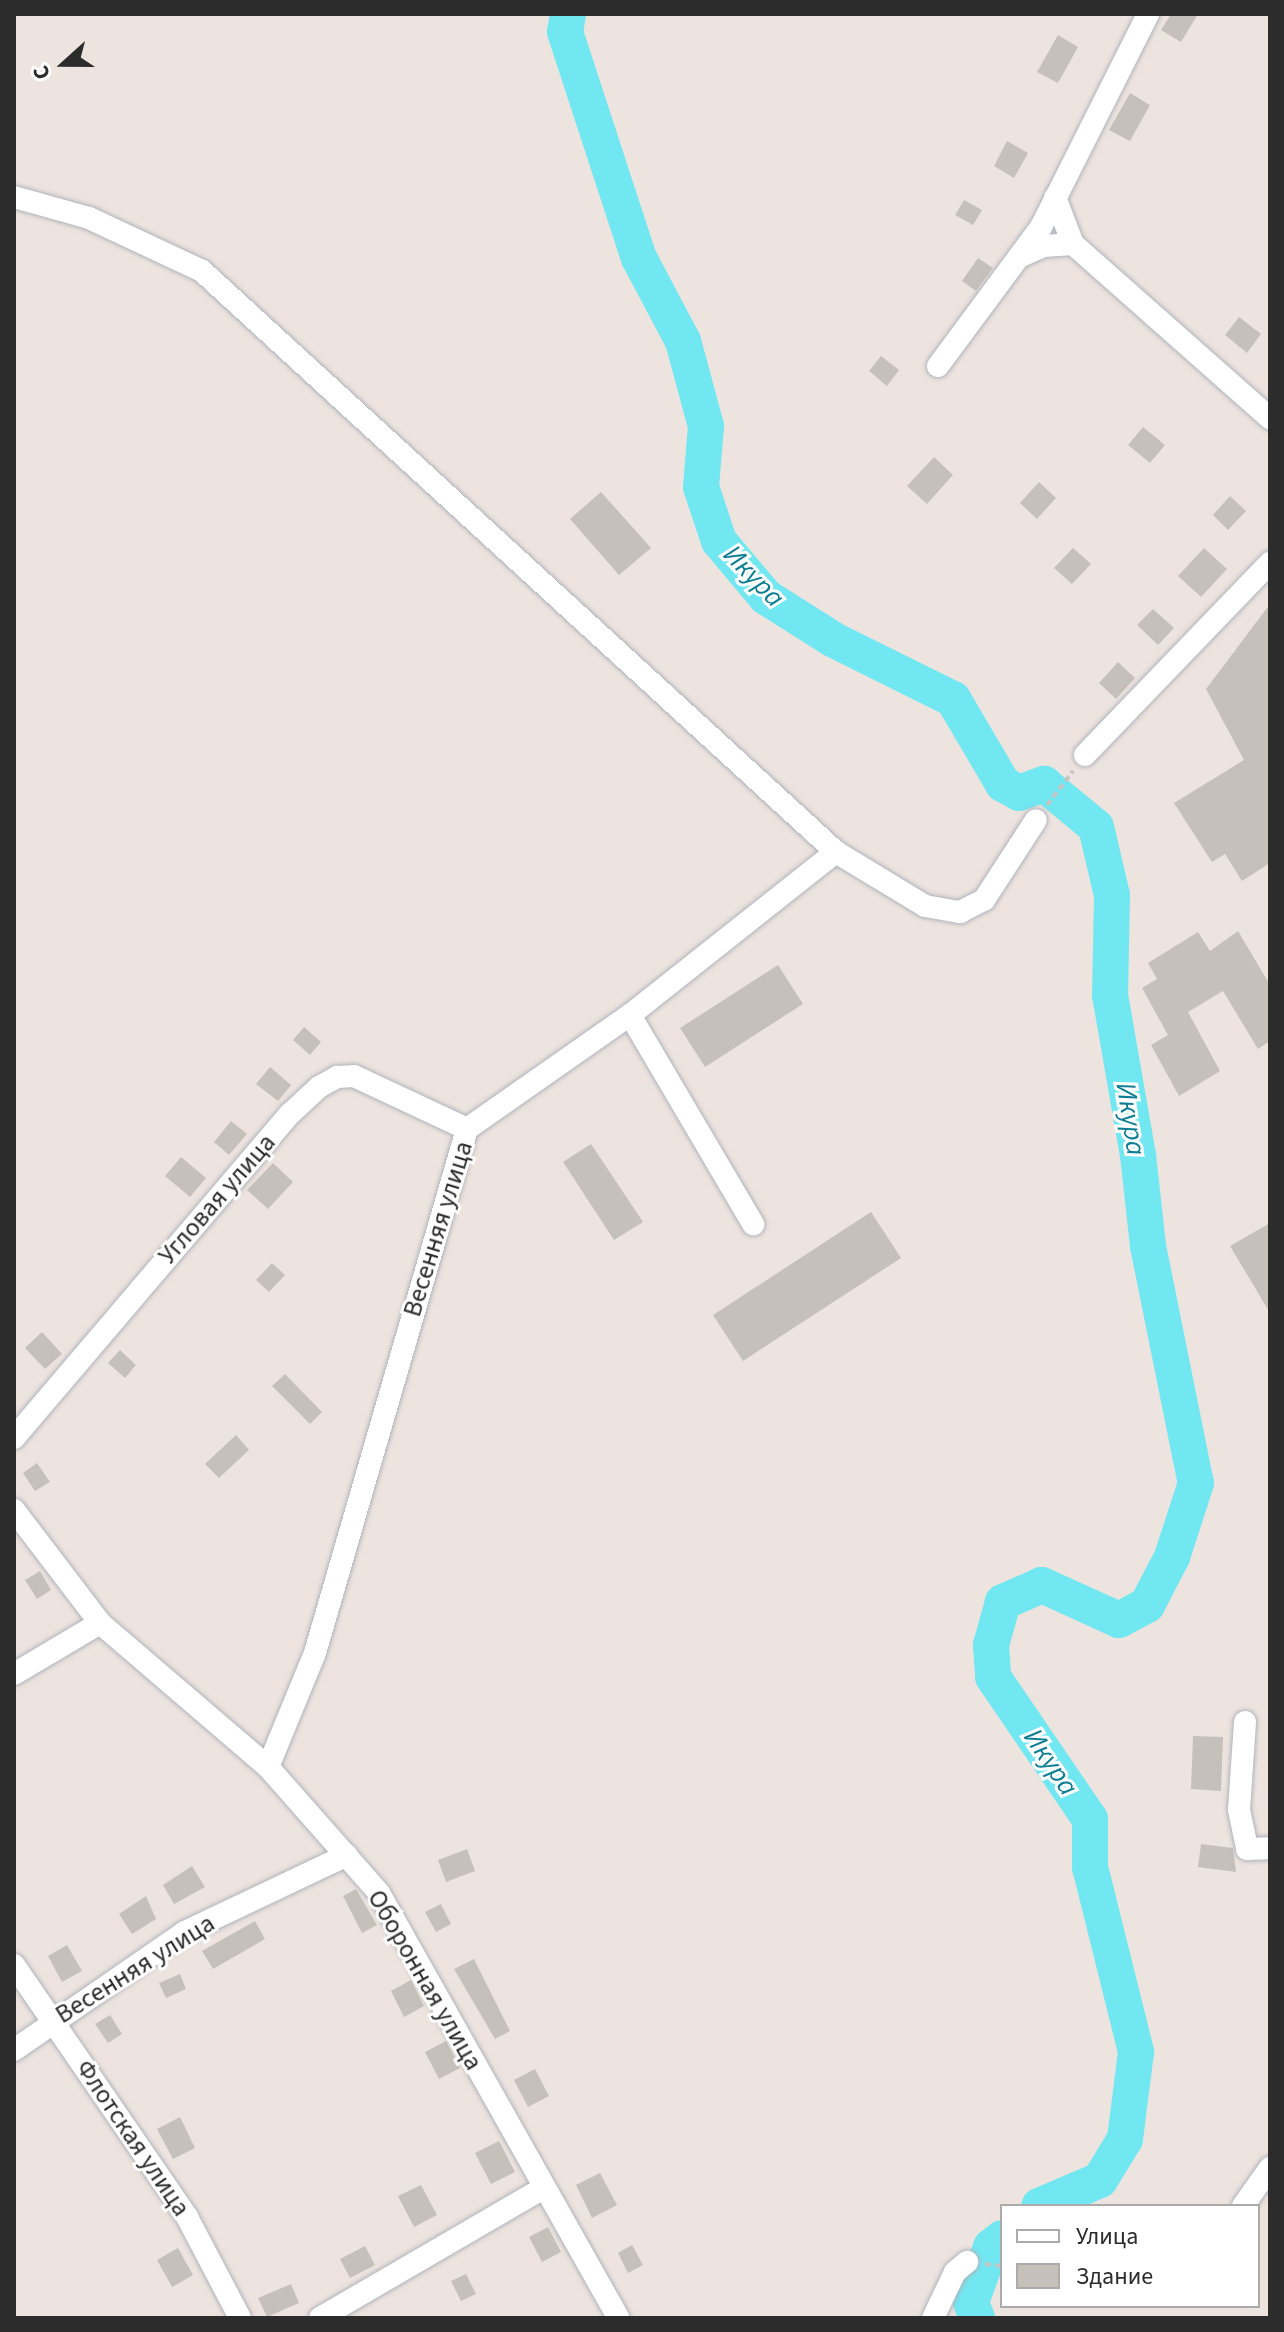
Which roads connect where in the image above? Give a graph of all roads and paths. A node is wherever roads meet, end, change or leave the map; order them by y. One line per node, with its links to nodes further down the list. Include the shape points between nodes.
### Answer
1 (1148, 14): 3 (street)
2 (14, 197): 11 (street, via 89,218 202,271)
3 (1055, 197): 4 (street); 5 (street, via 1041,227)
4 (1073, 244): 5 (street, via 1044,246); 7 (street)
5 (1014, 259): 6 (street)
6 (938, 366)
7 (1270, 418)
8 (1270, 563): 9 (street)
9 (1085, 755): 10 (path)
10 (1036, 820): 11 (street, via 984,900 960,912 925,906)
11 (836, 852): 12 (street, Весенняя улица)
12 (630, 1015): 13 (street, Весенняя улица); 14 (street)
13 (467, 1129): 15 (street, Угловая улица, via 354,1076 337,1077 319,1087 290,1114); 20 (street, Весенняя улица, via 315,1653)
14 (753, 1224)
15 (14, 1438)
16 (14, 1510): 17 (street, Оборонная улица)
17 (100, 1623): 18 (street); 20 (street, Оборонная улица)
18 (14, 1674)
19 (1245, 1722): 21 (street, via 1237,1783 1247,1849)
20 (268, 1767): 22 (street, Оборонная улица)
21 (1270, 1848)
22 (347, 1855): 24 (street, Весенняя улица, via 185,1932); 27 (street, Оборонная улица, via 379,1893)
23 (14, 1965): 24 (street, Флотская улица)
24 (55, 2020): 25 (street, Весенняя улица); 30 (street, Флотская улица, via 187,2217)
25 (14, 2050)
26 (1270, 2168): 28 (street)
27 (542, 2189): 31 (street); 32 (street, Оборонная улица)
28 (1244, 2204)
29 (967, 2262): 33 (street, via 955,2272)
30 (240, 2318)
31 (320, 2318)
32 (618, 2318)
33 (933, 2318)

